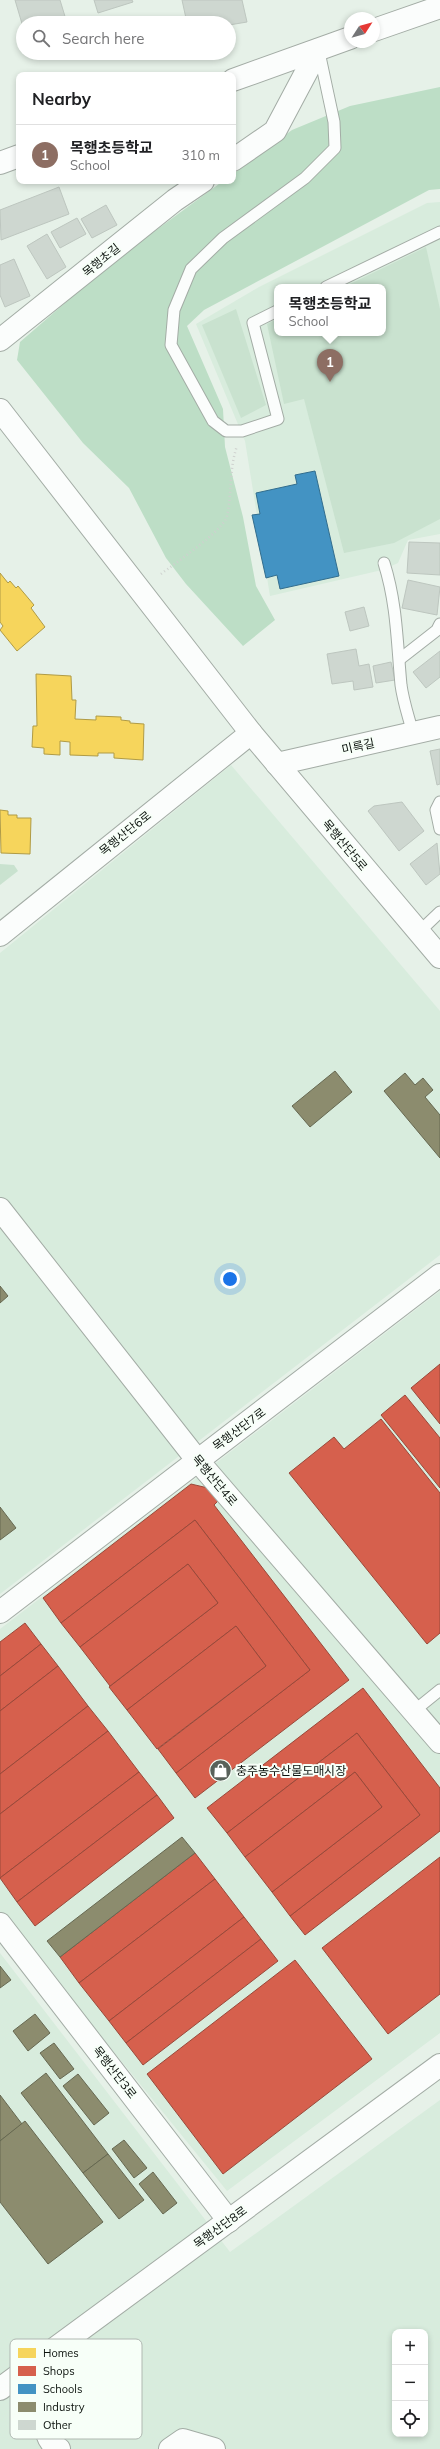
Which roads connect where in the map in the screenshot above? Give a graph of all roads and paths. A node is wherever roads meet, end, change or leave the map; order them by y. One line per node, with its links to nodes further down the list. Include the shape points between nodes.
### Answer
1 (440, 6): 2 (street)
2 (380, 28)
3 (344, 40): 4 (street)
4 (318, 50): 5 (street); 7 (street, via 275,131); 15 (lane, via 334,122 335,148 305,178 223,238 191,269 174,310 171,345 196,394 212,421 226,431)
5 (236, 79)
6 (16, 157): 8 (street)
7 (236, 158)
8 (0, 163)
9 (199, 184): 13 (street, 목행초길)
10 (440, 232): 11 (lane)
11 (332, 284)
12 (274, 312): 15 (lane, via 253,322 278,419)
13 (0, 340)
14 (0, 410): 21 (street, 목행산단5로)
15 (242, 430): 17 (path, via 233,459 227,518 209,538)
16 (384, 563): 19 (lane, via 392,588)
17 (161, 574)
18 (440, 624): 19 (lane, via 437,630)
19 (400, 658): 22 (lane, via 401,686)
20 (440, 727): 22 (street, 미륵길)
21 (251, 733): 23 (street, 목행산단5로); 28 (street, 목행산단6로)
22 (413, 734): 23 (street, 미륵길)
23 (277, 764): 27 (street, 목행산단5로)
24 (440, 802): 25 (lane, via 436,810)
25 (440, 829)
26 (440, 912): 27 (lane)
27 (419, 932): 29 (street, 목행산단5로)
28 (0, 935)
29 (440, 957)
30 (0, 1209): 32 (street, 목행산단4로)
31 (440, 1275): 32 (street, 목행산단7로)
32 (198, 1461): 33 (street, 목행산단7로); 35 (street, 목행산단4로)
33 (0, 1612)
34 (440, 1690): 35 (lane)
35 (414, 1711): 36 (street, 목행산단4로)
36 (440, 1742)
37 (0, 1924): 39 (street, 목행산단3로)
38 (440, 2066): 39 (street, 목행산단8로)
39 (229, 2221): 40 (street, 목행산단8로)
40 (70, 2339)
41 (10, 2382): 42 (street, 목행산단8로)
42 (0, 2389)
43 (50, 2439): 44 (street)
44 (58, 2449)
45 (170, 2449): 46 (street, via 183,2440)
46 (214, 2449)

